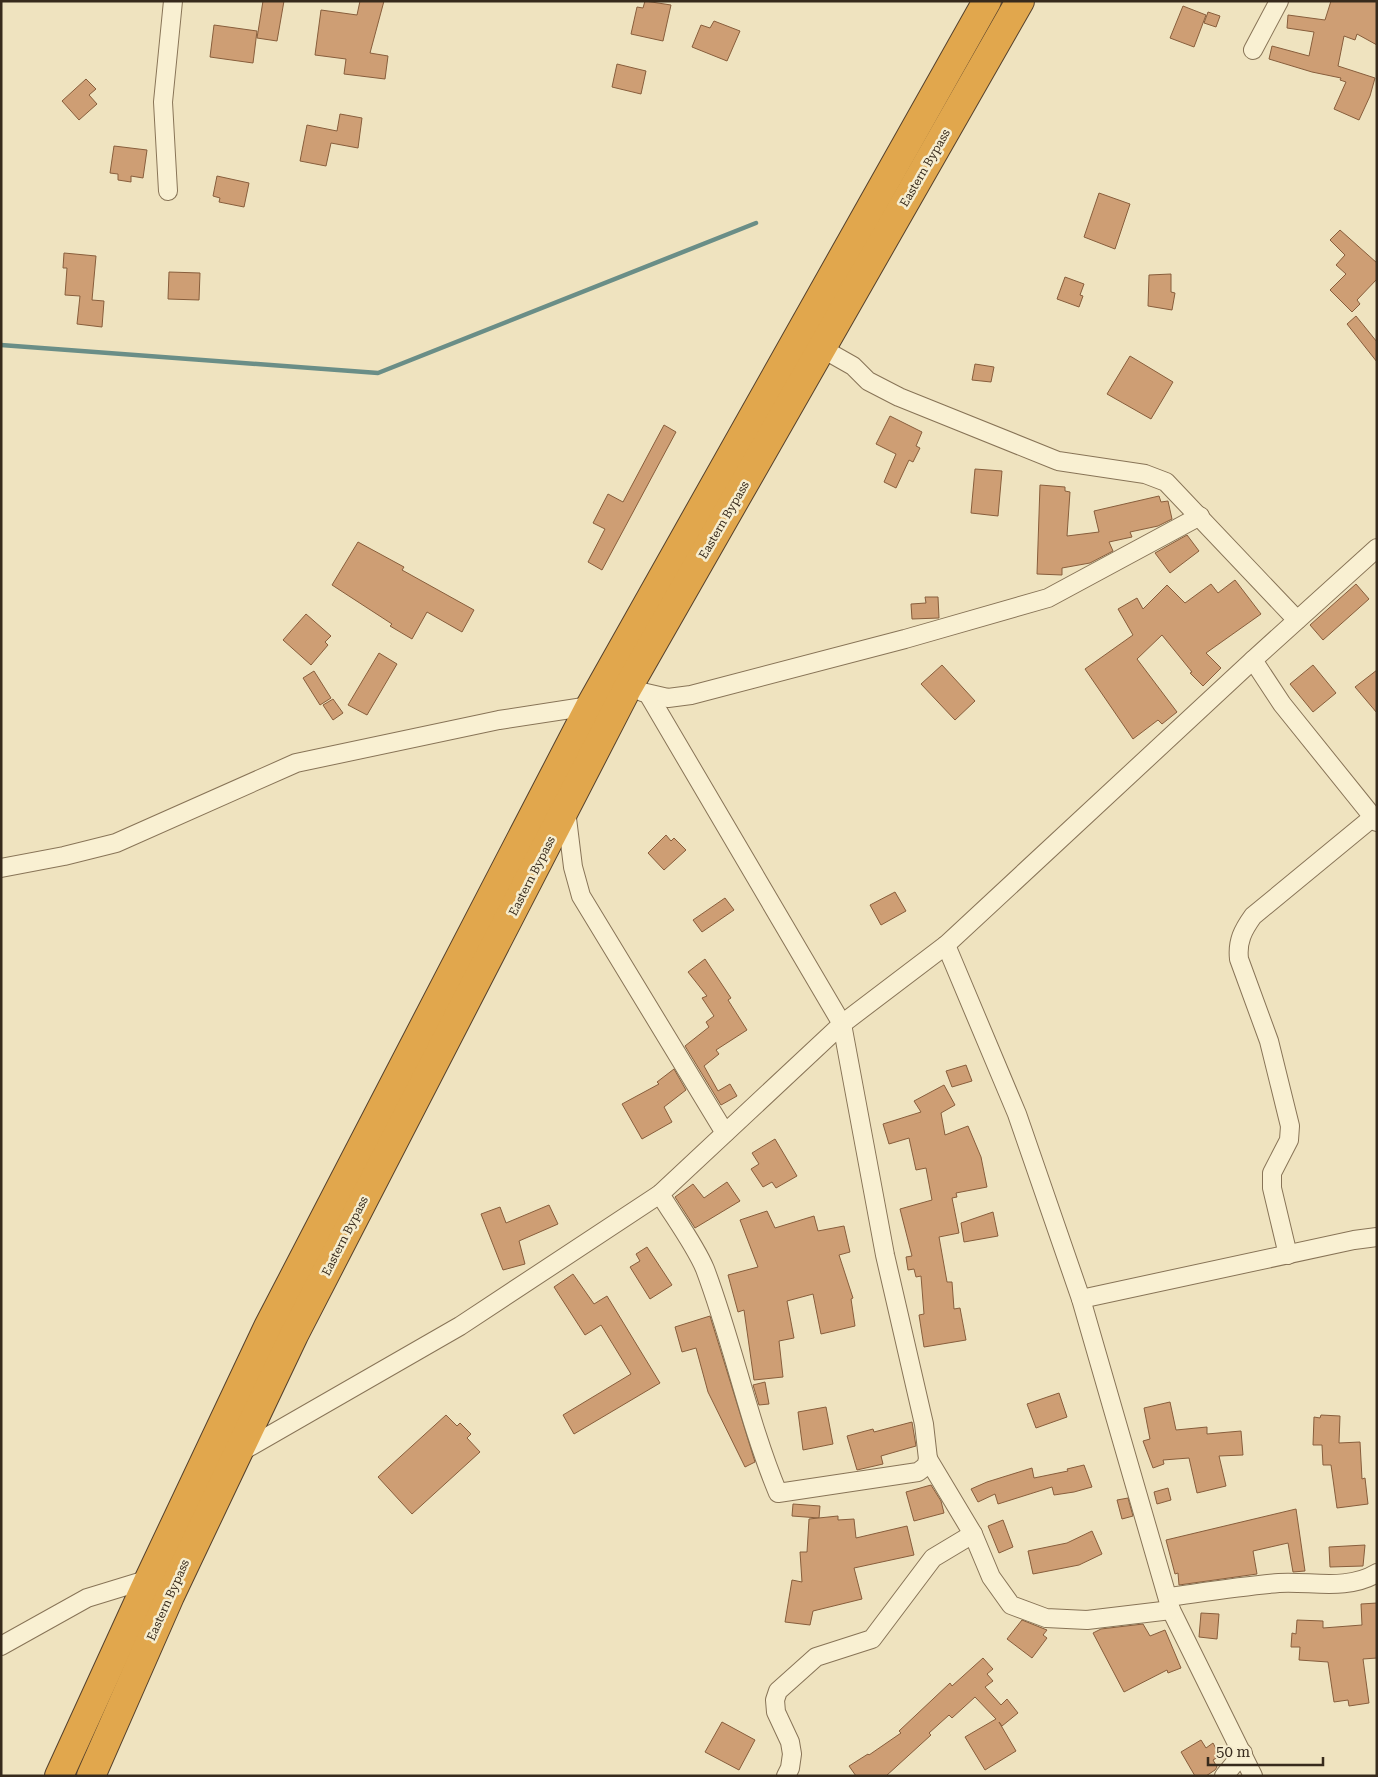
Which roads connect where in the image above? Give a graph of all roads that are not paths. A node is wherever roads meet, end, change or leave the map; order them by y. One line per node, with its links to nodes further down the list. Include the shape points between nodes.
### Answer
1 (173, 1): 6 (street, via 163,102)
2 (987, 1): 13 (highway, Eastern Bypass)
3 (1020, 1): 7 (highway, Eastern Bypass)
4 (1279, 1): 5 (street)
5 (1253, 50)
6 (168, 191)
7 (823, 349): 8 (street, via 853,366 868,381 899,398 1058,461 1145,474 1166,482); 12 (highway, Eastern Bypass)
8 (1200, 516): 10 (street); 12 (street, via 1048,598 691,695 668,698)
9 (1377, 548): 10 (street)
10 (1297, 620): 11 (street)
11 (1253, 660): 15 (street, via 1282,704); 17 (street)
12 (637, 692): 14 (highway, Eastern Bypass); 18 (street)
13 (590, 706): 16 (street, via 499,720 296,763 116,843); 28 (highway, Eastern Bypass, via 268,1327)
14 (566, 810): 19 (street, via 572,867 581,896); 24 (highway, Eastern Bypass)
15 (1375, 820): 22 (street, via 1253,916 1242,931 1238,945 1239,959 1269,1041 1290,1126 1290,1140 1272,1173 1272,1188)
16 (1, 868)
17 (946, 945): 18 (street); 23 (street, via 1018,1114)
18 (842, 1024): 19 (street); 25 (street, via 885,1255 924,1424)
19 (725, 1133): 20 (street)
20 (660, 1194): 24 (street, via 460,1326); 25 (street, via 704,1267 763,1457 778,1493 918,1472 926,1466)
21 (1377, 1237): 22 (street)
22 (1288, 1255): 23 (street)
23 (1081, 1299): 29 (street)
24 (235, 1455): 33 (highway, Eastern Bypass)
25 (928, 1459): 26 (street)
26 (973, 1534): 29 (street, via 991,1577 1011,1605 1046,1618 1087,1620); 34 (street, via 933,1558 872,1639 816,1656 778,1691 776,1712 792,1754)
27 (1377, 1573): 29 (street, via 1366,1580 1346,1584 1280,1583)
28 (149, 1579): 30 (street, via 86,1598); 32 (highway, Eastern Bypass)
29 (1170, 1603): 31 (street)
30 (1, 1646)
31 (1243, 1753): 35 (street); 36 (street)
32 (59, 1776)
33 (91, 1776)
34 (786, 1776)
35 (1224, 1776)
36 (1253, 1776)

